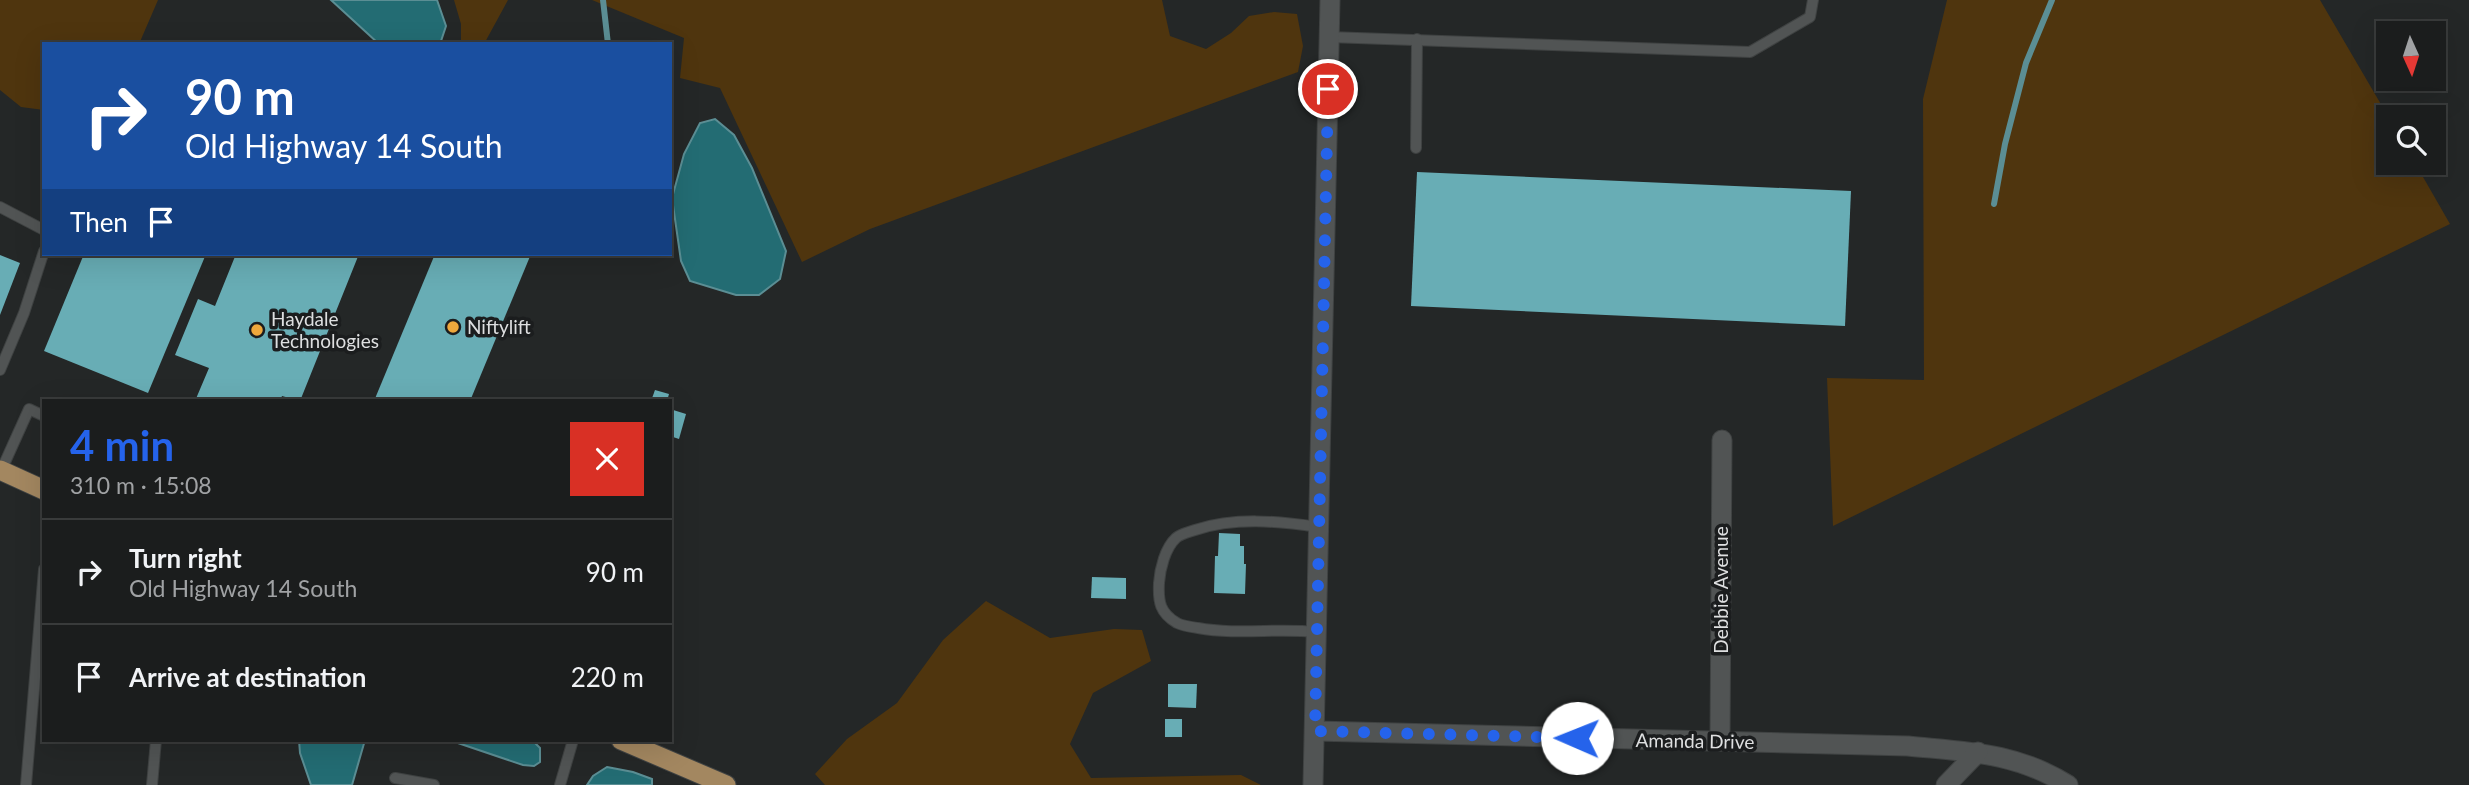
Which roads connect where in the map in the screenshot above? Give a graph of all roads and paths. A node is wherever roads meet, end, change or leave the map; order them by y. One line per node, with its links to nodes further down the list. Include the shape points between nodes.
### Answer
1 (1330, 0): 3 (street)
2 (1813, 0): 4 (lane, via 1810,17 1750,52)
3 (1329, 37): 4 (lane); 14 (street)
4 (1417, 39): 5 (lane)
5 (1416, 148)
6 (0, 207): 7 (lane)
7 (42, 229)
8 (42, 256): 9 (lane)
9 (0, 370)
10 (42, 415): 12 (lane, via 29,410)
11 (1722, 440): 18 (street, Debbie Avenue)
12 (0, 471): 13 (main road)
13 (42, 489)
14 (1318, 527): 16 (street); 16 (lane, via 1229,521 1176,537 1166,552 1158,599 1162,612 1180,624 1215,631)
15 (42, 593): 24 (lane)
16 (1316, 632): 17 (street)
17 (1315, 731): 18 (street, Amanda Drive); 29 (street)
18 (1720, 740): 22 (street, Amanda Drive)
19 (156, 742): 25 (lane)
20 (572, 742): 27 (lane)
21 (626, 742): 28 (main road)
22 (1978, 752): 30 (street); 31 (street, Amanda Drive, via 2023,762)
23 (395, 778): 26 (lane)
24 (26, 785)
25 (152, 785)
26 (435, 785)
27 (560, 785)
28 (726, 785)
29 (1312, 785)
30 (1946, 785)
31 (2068, 785)

